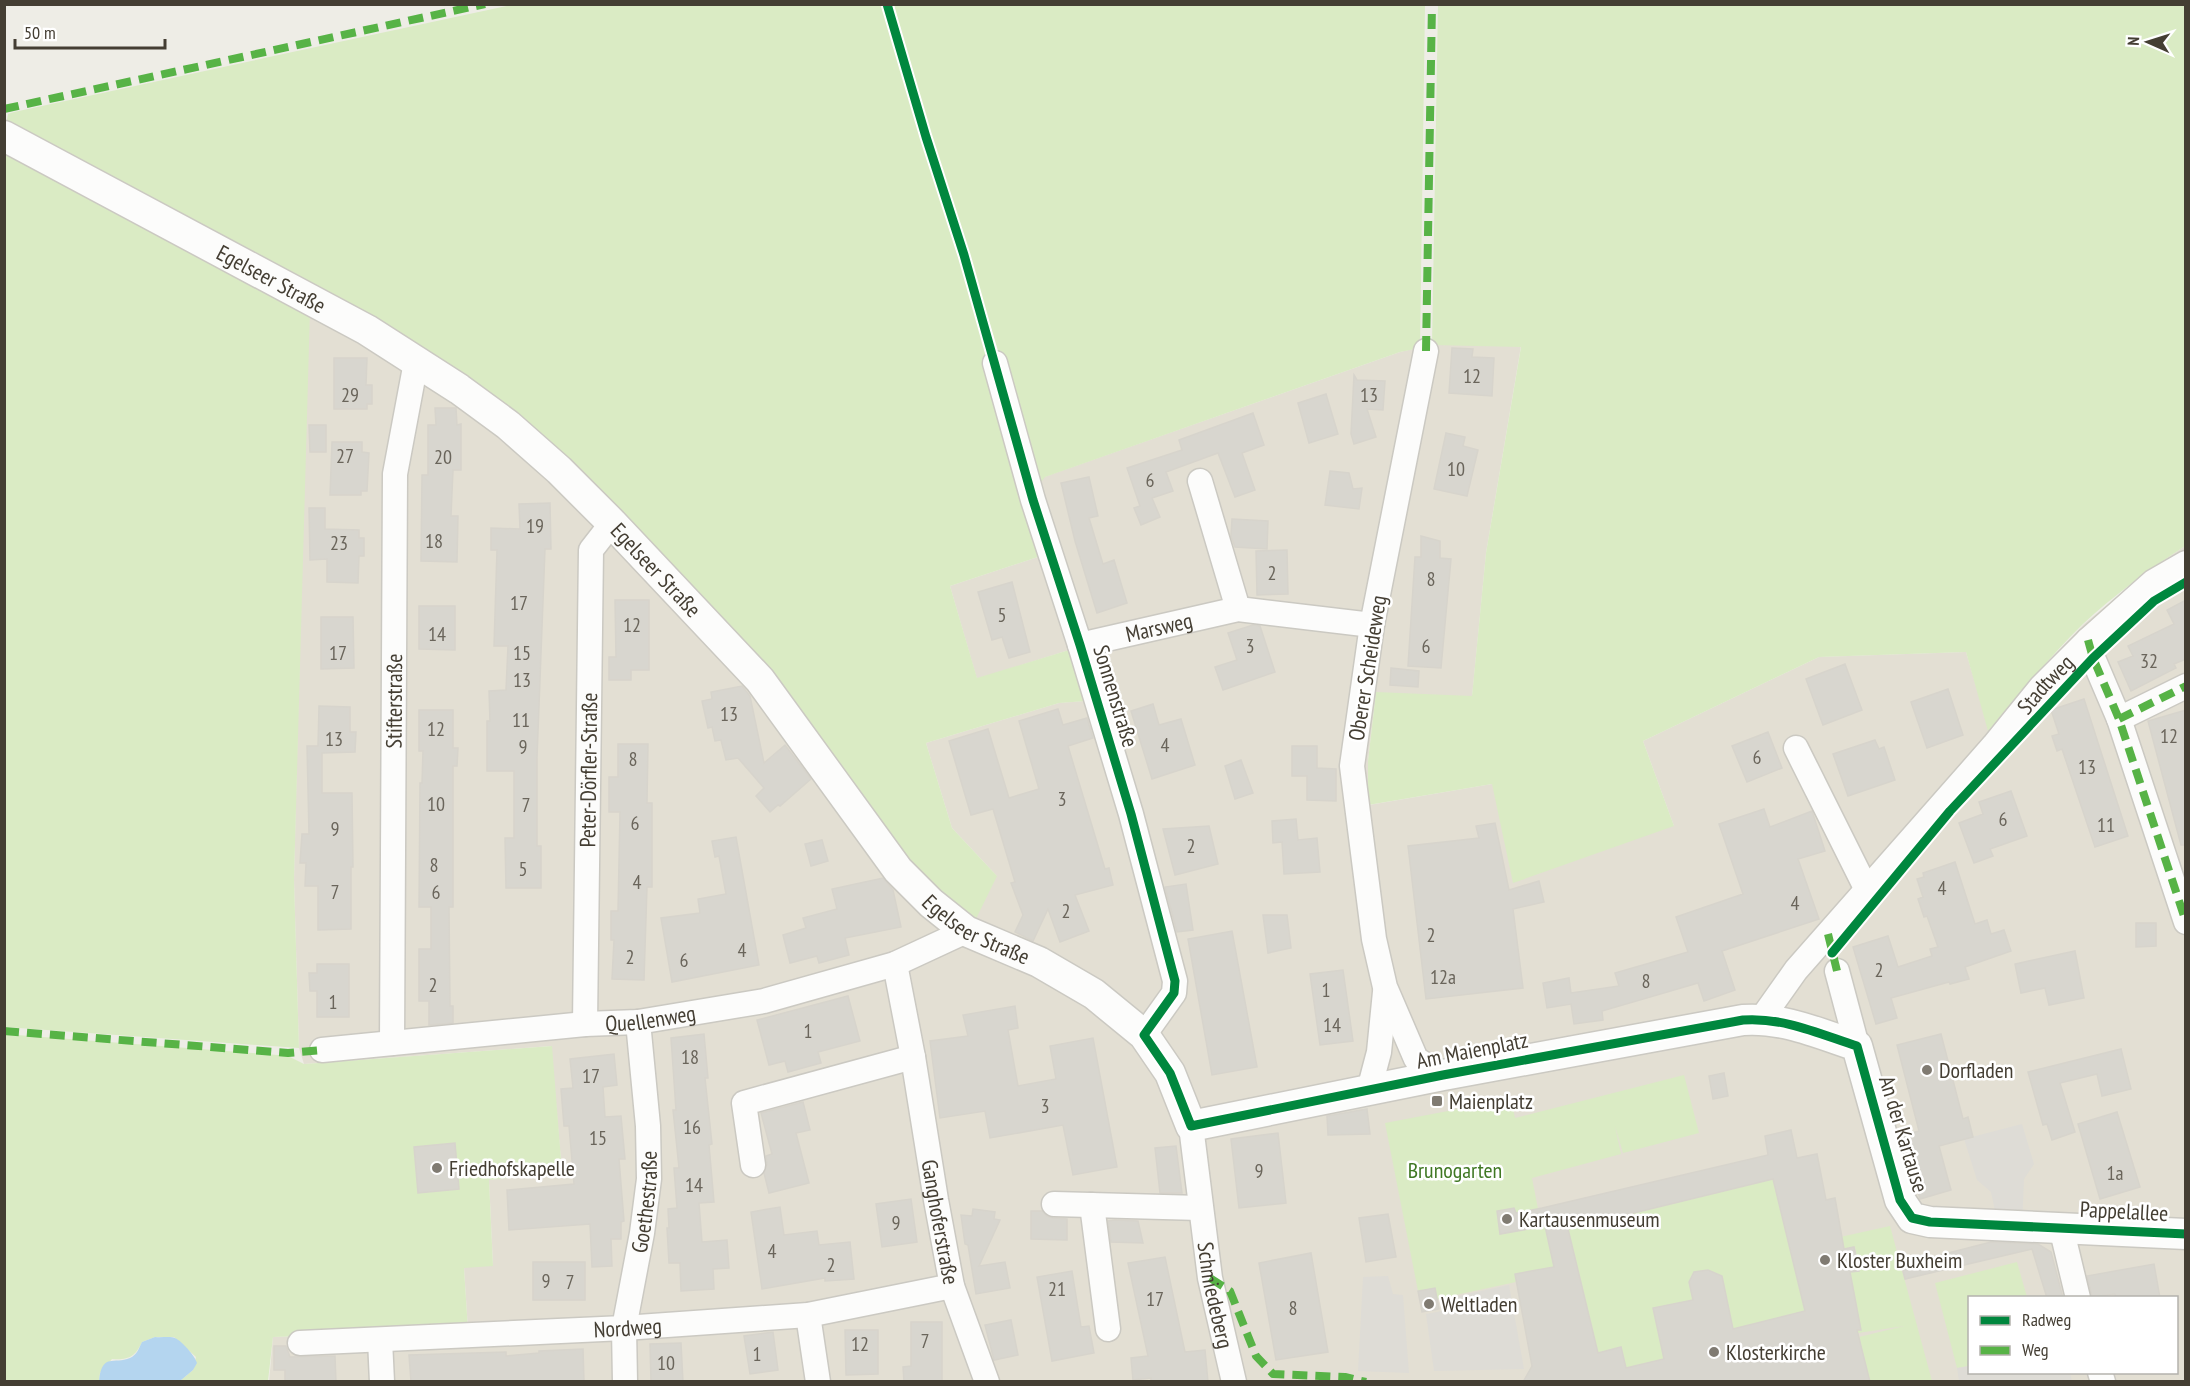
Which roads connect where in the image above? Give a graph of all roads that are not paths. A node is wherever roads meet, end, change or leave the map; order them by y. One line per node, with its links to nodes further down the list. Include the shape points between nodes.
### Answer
1 (4, 136): 3 (street, Egelseer Straße, via 367,330)
2 (1426, 351): 9 (street, Oberer Scheideweg)
3 (416, 362): 6 (street, Egelseer Straße, via 508,425); 25 (street, Stifterstraße, via 396,474)
4 (995, 363): 11 (street, Sonnenstraße, via 1033,500)
5 (1200, 481): 8 (street)
6 (612, 523): 17 (street, Egelseer Straße, via 760,680 898,870); 23 (street, Peter-Dörfler-Straße, via 591,550)
7 (2186, 563): 10 (street, Stadtweg, via 2153,582)
8 (1238, 609): 9 (street, Marsweg); 11 (street, Marsweg)
9 (1372, 625): 20 (street, Oberer Scheideweg, via 1352,766 1374,939)
10 (2088, 640): 13 (street); 15 (street, Stadtweg, via 2041,687)
11 (1080, 645): 24 (street, Sonnenstraße, via 1131,814 1175,981 1174,993)
12 (2186, 686): 13 (street)
13 (2119, 719): 16 (street)
14 (1796, 748): 15 (street)
15 (1867, 890): 21 (street, Stadtweg, via 1796,970)
16 (2185, 919)
17 (966, 931): 18 (street, Quellenweg); 24 (street, Egelseer Straße, via 1057,972 1094,994)
18 (895, 964): 22 (street, Quellenweg, via 764,1001); 28 (street, Ganghoferstraße)
19 (1837, 971): 26 (street)
20 (1385, 987): 29 (street, Oberer Scheideweg, via 1416,1059); 30 (street, Oberer Scheideweg, via 1379,1052)
21 (1762, 1018): 26 (street); 29 (street, Am Maienplatz)
22 (638, 1022): 23 (street, Quellenweg); 41 (street, Goethestraße, via 649,1179)
23 (585, 1024): 25 (street, Quellenweg)
24 (1144, 1035): 31 (street, Egelseer Straße, via 1170,1073)
25 (392, 1043): 27 (street, Quellenweg)
26 (1857, 1046): 36 (street, An der Kartause, via 1900,1200 1912,1218)
27 (322, 1050)
28 (914, 1057): 32 (street, via 742,1093); 38 (street, Ganghoferstraße)
29 (1443, 1076): 30 (street, Am Maienplatz)
30 (1369, 1090): 31 (street, Am Maienplatz)
31 (1191, 1126): 35 (street, Schmiedeberg)
32 (753, 1165)
33 (1054, 1204): 34 (street)
34 (1092, 1205): 35 (street); 42 (street)
35 (1200, 1208): 49 (street, Schmiedeberg, via 1210,1278)
36 (2061, 1227): 37 (street, Pappelallee); 39 (street)
37 (2186, 1234)
38 (952, 1286): 40 (street, Nordweg); 48 (street, Ganghoferstraße)
39 (2078, 1296)
40 (808, 1315): 41 (street, Nordweg); 47 (street)
41 (624, 1328): 43 (street, Nordweg); 46 (street, Goethestraße)
42 (1108, 1329)
43 (380, 1340): 44 (street, Nordweg); 45 (street)
44 (300, 1343)
45 (382, 1382)
46 (625, 1382)
47 (818, 1382)
48 (987, 1382)
49 (1234, 1382)

